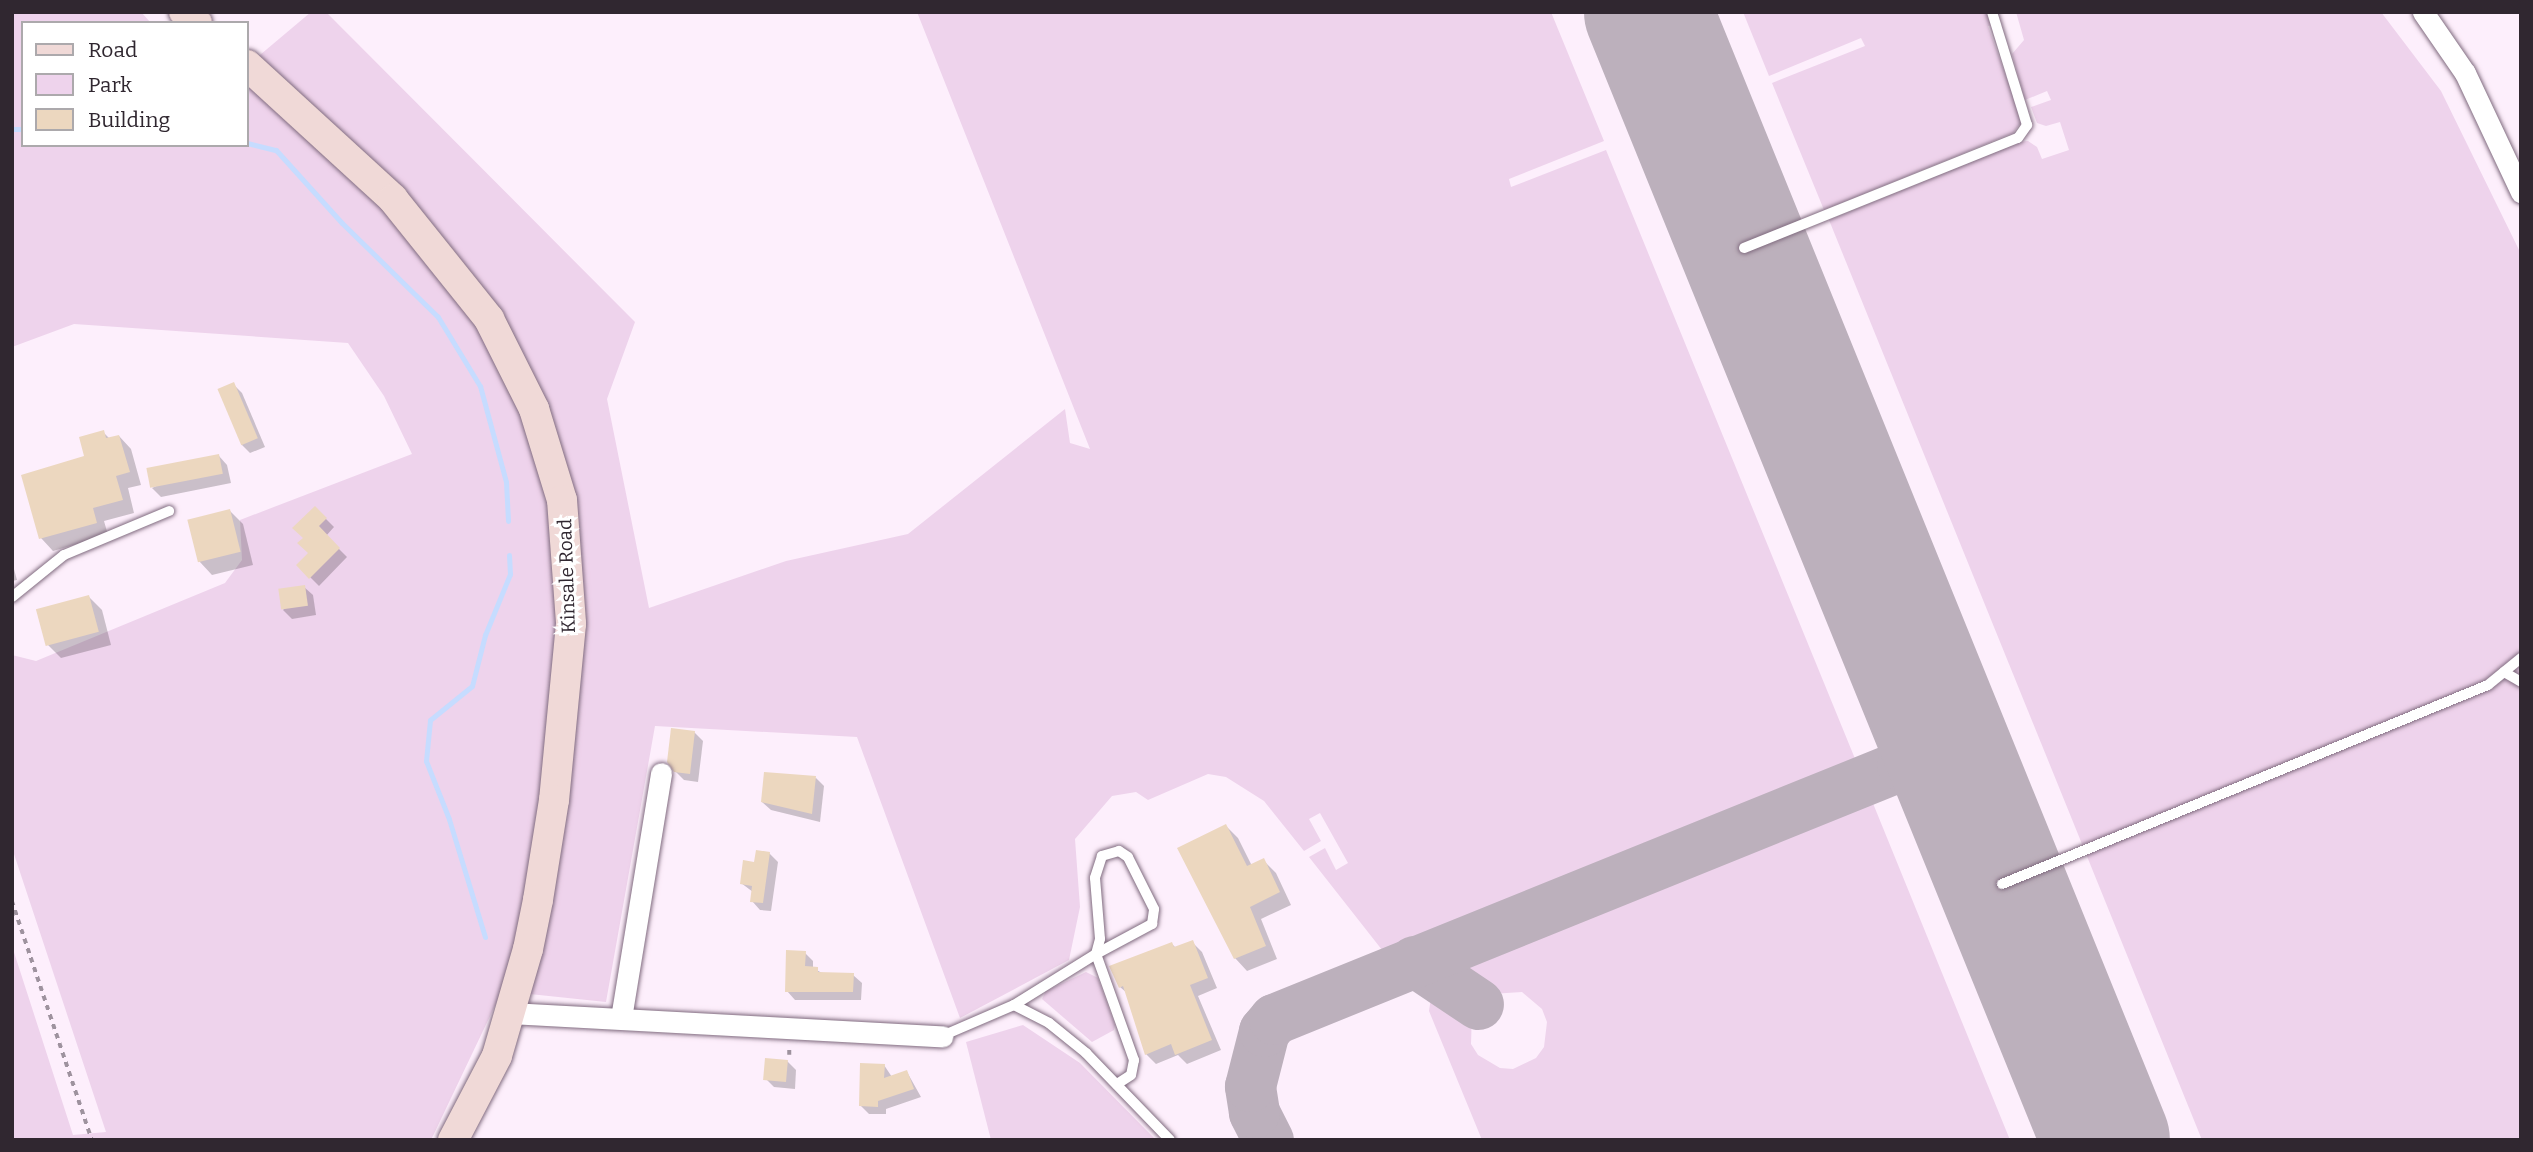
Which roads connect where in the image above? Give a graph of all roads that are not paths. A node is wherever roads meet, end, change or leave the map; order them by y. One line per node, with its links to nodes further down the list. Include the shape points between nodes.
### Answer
1 (1992, 12): 5 (lane, via 2027,125 2018,138)
2 (2423, 12): 4 (street, via 2465,74)
3 (248, 66): 15 (main road, Kinsale Road, via 393,199 451,269 495,331 549,450 569,552 570,635 554,800 528,949)
4 (2521, 192)
5 (1744, 248)
6 (169, 511): 7 (lane, via 64,555)
7 (12, 597)
8 (2521, 658): 9 (lane)
9 (2504, 672): 10 (lane); 12 (lane, via 2488,685)
10 (2521, 682)
11 (661, 774): 16 (street)
12 (2002, 884)
13 (1096, 954): 13 (lane, via 1155,919 1128,857 1119,851 1102,856 1098,864); 14 (lane); 18 (lane, via 1134,1060 1131,1075)
14 (1014, 1006): 17 (lane); 18 (lane, via 1049,1023)
15 (511, 1013): 16 (street); 19 (main road, Kinsale Road, via 497,1056)
16 (621, 1018): 17 (street)
17 (943, 1036)
18 (1116, 1084): 20 (lane)
19 (453, 1140)
20 (1170, 1140)

